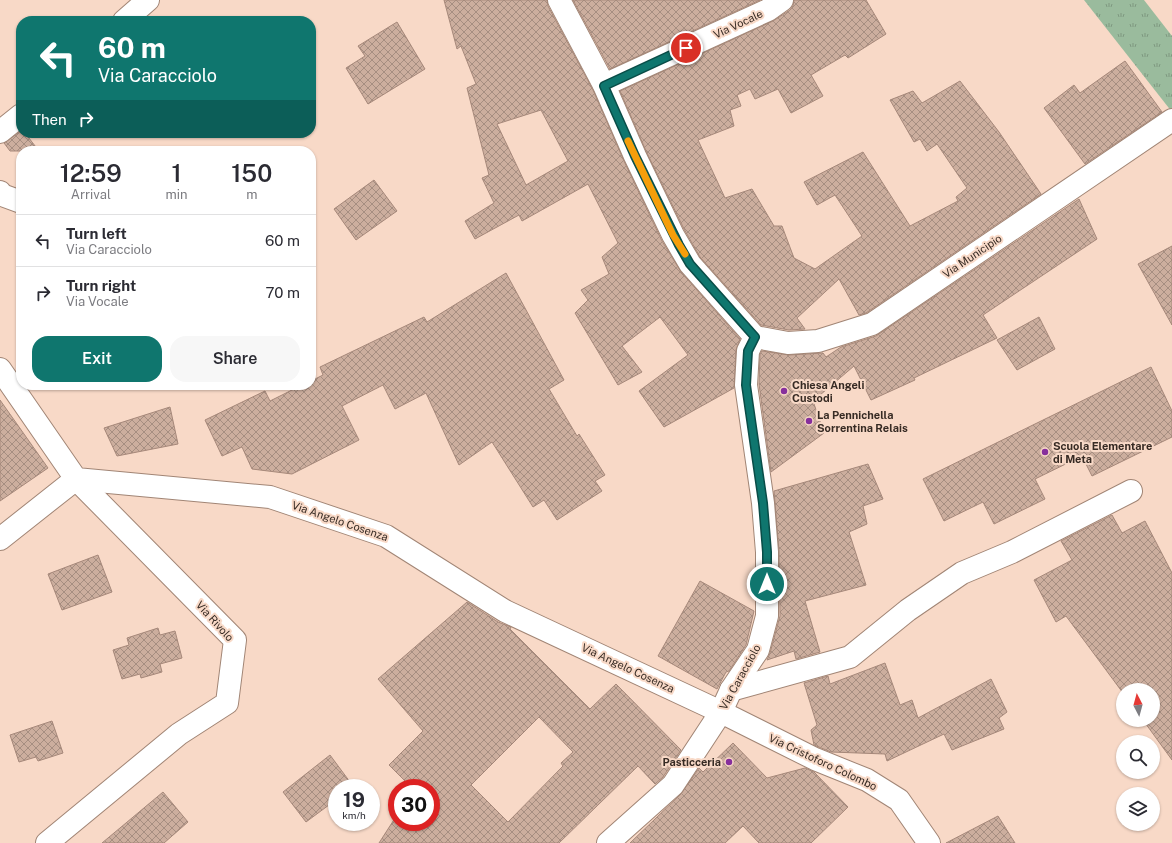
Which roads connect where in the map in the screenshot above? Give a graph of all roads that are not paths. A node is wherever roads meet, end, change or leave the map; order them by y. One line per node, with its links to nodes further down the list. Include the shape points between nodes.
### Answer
1 (148, 0): 4 (street)
2 (559, 0): 5 (street)
3 (782, 0): 5 (street, Via Vocale, via 768,10)
4 (130, 16)
5 (604, 86): 11 (street, via 673,235 690,264)
6 (16, 119): 8 (street)
7 (1172, 120): 11 (street, Via Municipio, via 872,324 818,341 788,343)
8 (0, 132)
9 (0, 192): 10 (street)
10 (16, 200)
11 (755, 337): 16 (street, Via Caracciolo, via 748,351 746,385 763,503 768,616 758,650)
12 (0, 369): 13 (street)
13 (76, 479): 15 (street); 17 (street, Via Angelo Cosenza, via 270,497 386,536 505,611); 18 (street, Via Rivolo, via 235,640 227,703 179,734)
14 (1131, 491): 16 (street, via 1012,552 962,573 908,610 850,657)
15 (0, 539)
16 (731, 690): 17 (street, Via Caracciolo)
17 (721, 712): 19 (street, Via Caracciolo, via 673,785); 20 (street, Via Cristoforo Colombo, via 814,759 867,780 899,800)
18 (47, 843)
19 (608, 843)
20 (929, 843)

